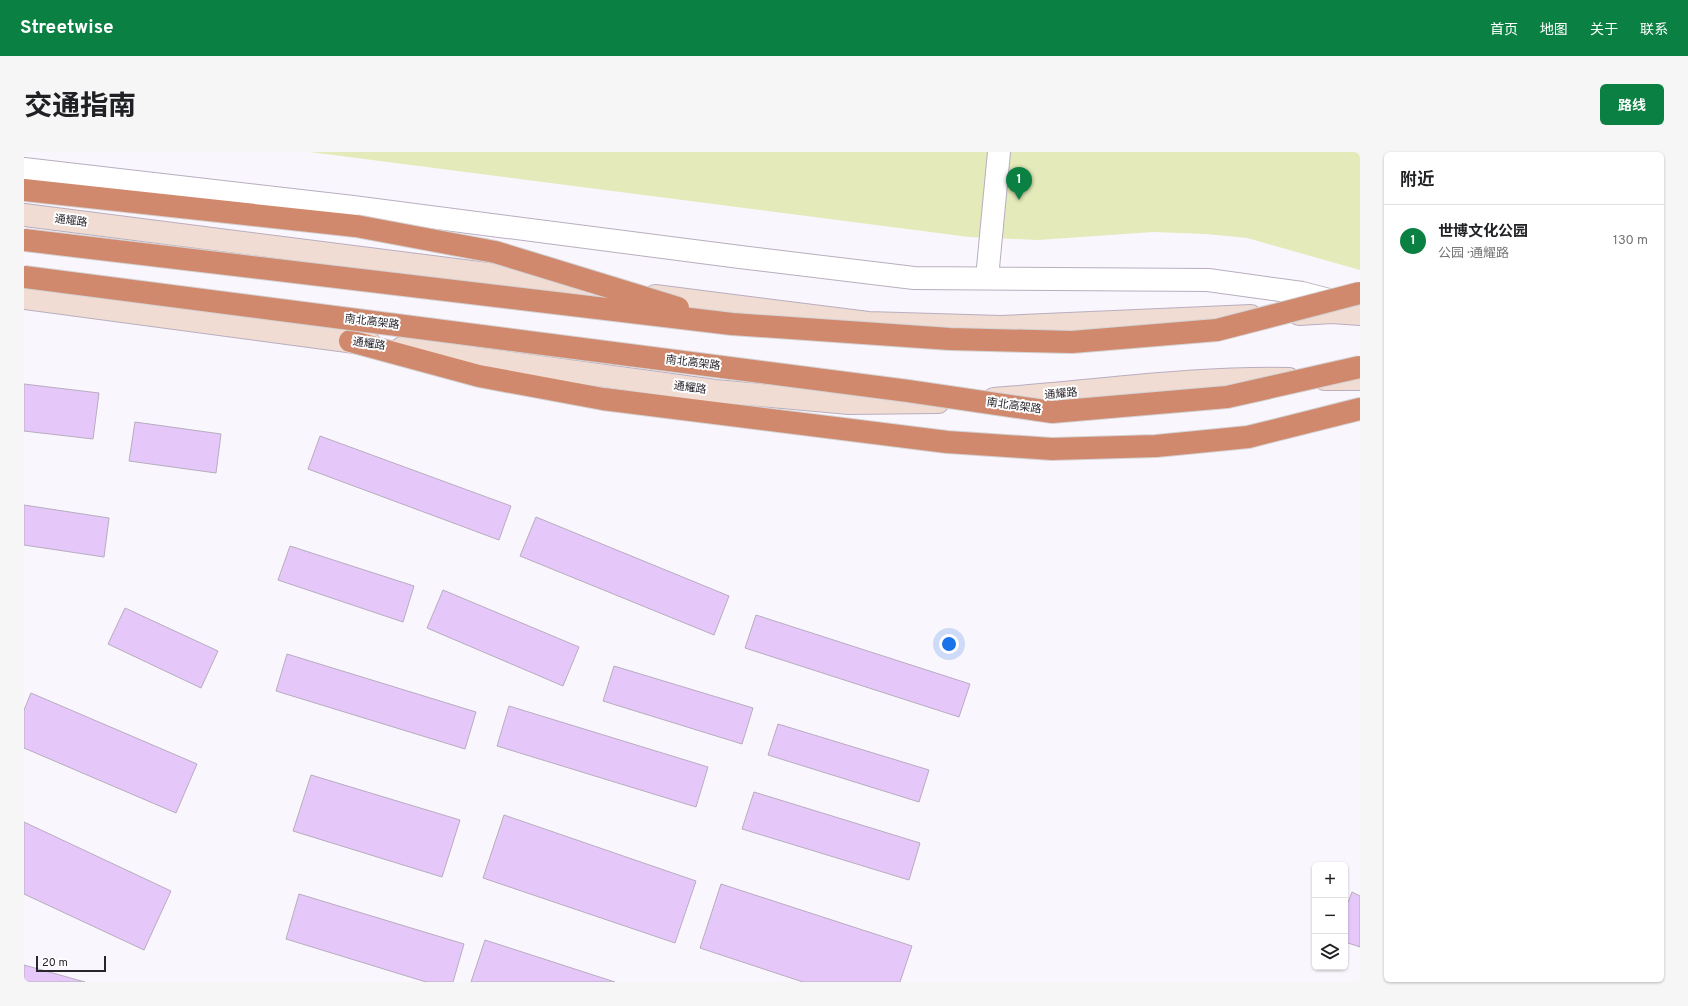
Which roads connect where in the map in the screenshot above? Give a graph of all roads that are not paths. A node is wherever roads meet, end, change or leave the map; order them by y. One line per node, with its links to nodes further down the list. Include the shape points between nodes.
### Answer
1 (999, 152): 7 (street)
2 (24, 169): 7 (street, via 353,207 914,278)
3 (24, 190): 12 (highway, bridge, via 356,226 495,252)
4 (24, 215): 11 (street, 通耀路, via 868,323 1001,327 1332,312)
5 (24, 240): 12 (highway, bridge)
6 (24, 277): 14 (highway, 南北高架路, bridge, via 900,390 1052,412 1227,397)
7 (987, 278): 10 (street, via 1208,280 1302,293)
8 (1360, 293): 12 (highway, bridge, via 1217,330 1072,342 950,339)
9 (24, 298): 13 (street, 通耀路)
10 (1360, 307)
11 (1360, 314)
12 (732, 324)
13 (350, 341): 15 (street, 通耀路, via 715,391 849,403 954,401 1064,394 1162,383 1262,378); 16 (highway, via 480,376 602,399 947,442 1052,449 1156,446 1248,437)
14 (1360, 367)
15 (1360, 379)
16 (1360, 409)

